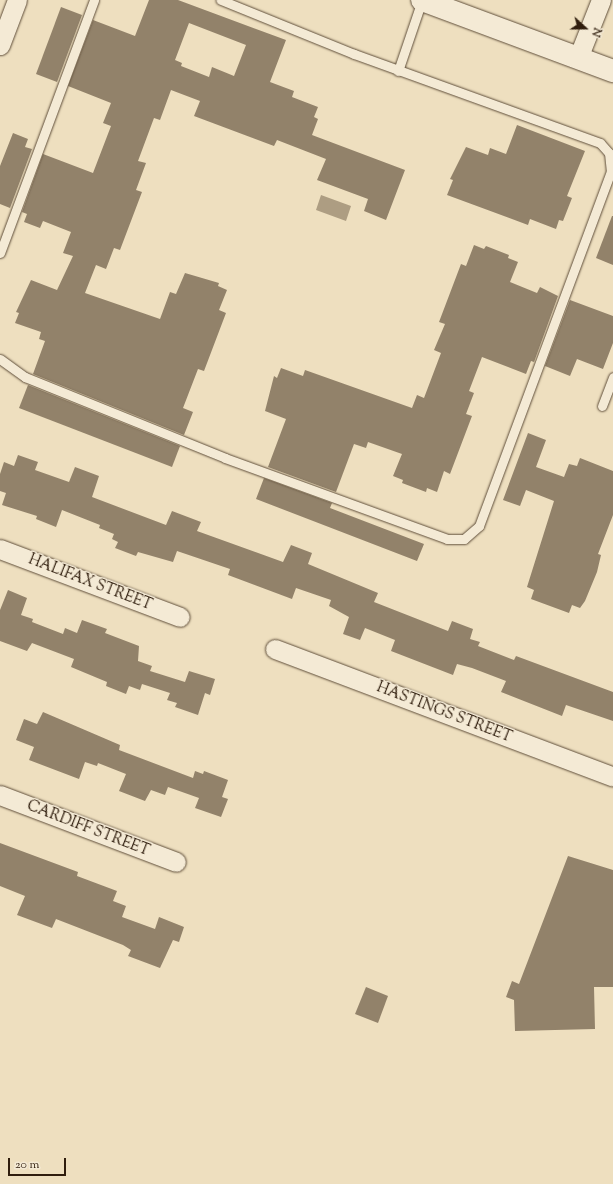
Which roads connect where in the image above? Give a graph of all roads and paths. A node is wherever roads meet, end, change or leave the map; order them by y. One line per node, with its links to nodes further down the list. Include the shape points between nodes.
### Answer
1 (17, 0): 6 (street)
2 (94, 0): 10 (lane)
3 (221, 0): 8 (lane)
4 (422, 0): 7 (street); 8 (lane)
5 (601, 0): 7 (street)
6 (0, 45)
7 (578, 58): 9 (street)
8 (398, 71): 11 (lane, via 600,143 609,153 611,172 527,405 479,526 464,539 447,539 225,458 25,377)
9 (613, 71)
10 (0, 253)
11 (0, 359)
12 (613, 377): 13 (lane)
13 (602, 406)
14 (0, 549): 15 (street, HALIFAX STREET)
15 (180, 617)
16 (275, 649): 17 (street, HASTINGS STREET)
17 (613, 777)
18 (0, 795): 19 (street, CARDIFF STREET)
19 (176, 862)

